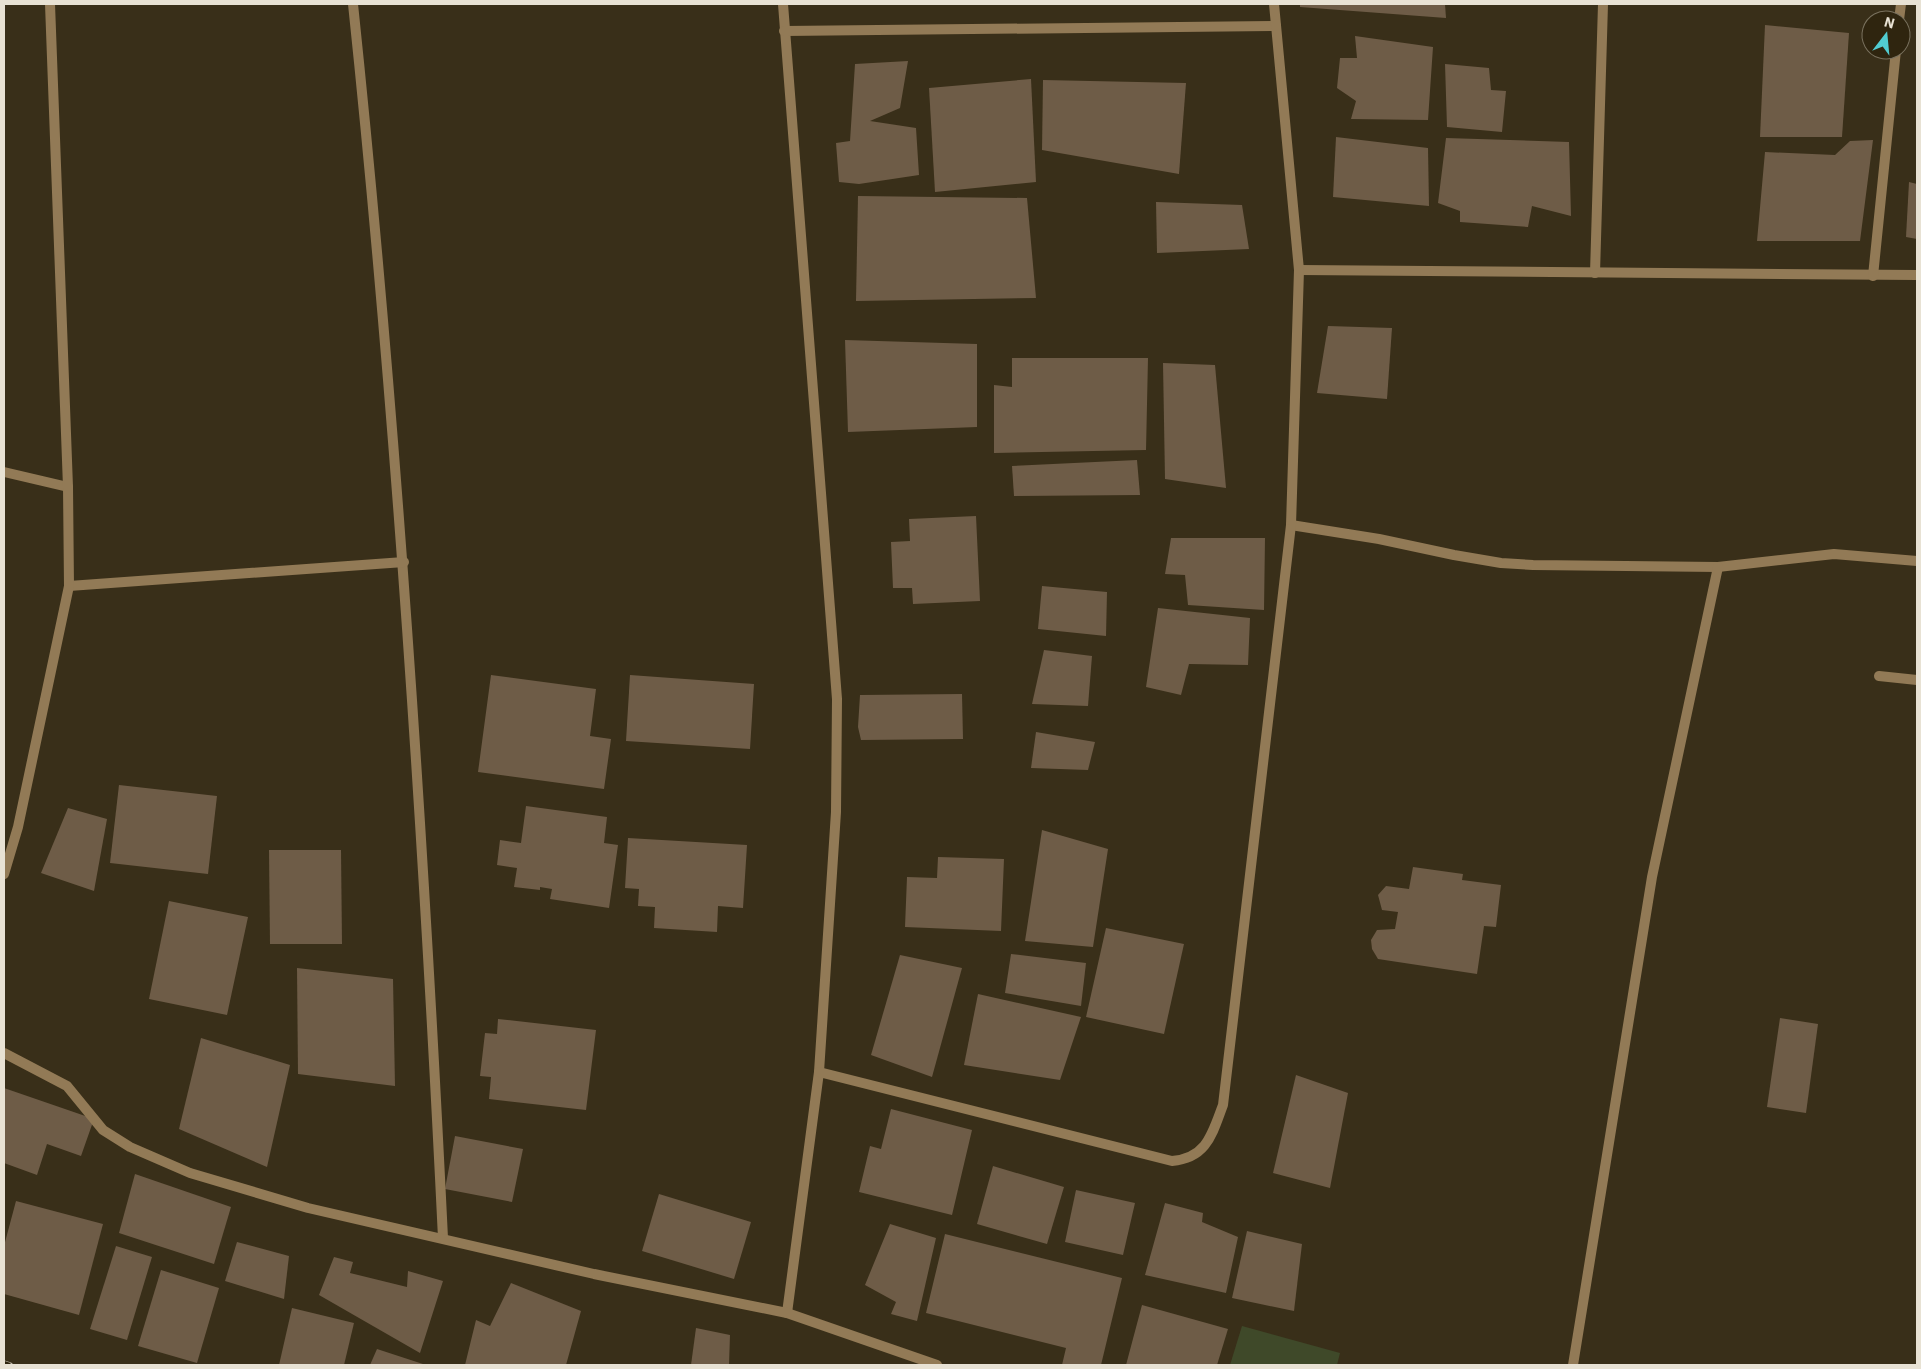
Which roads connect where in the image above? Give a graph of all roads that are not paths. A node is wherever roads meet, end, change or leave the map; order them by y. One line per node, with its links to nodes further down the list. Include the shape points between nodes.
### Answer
1 (50, 4): 14 (street)
2 (353, 4): 17 (street)
3 (783, 4): 7 (street)
4 (1274, 4): 6 (street)
5 (1603, 4): 10 (street)
6 (1276, 26): 7 (street); 9 (street)
7 (784, 32): 24 (street, via 837,698 836,812)
8 (1895, 60): 12 (street)
9 (1299, 270): 10 (street); 15 (street)
10 (1595, 273): 12 (street)
11 (1917, 275): 12 (street)
12 (1872, 276)
13 (4, 472): 14 (street)
14 (68, 488): 19 (street)
15 (1291, 524): 18 (street, via 1501,563); 24 (street, via 1223,1104 1214,1131 1201,1151 1186,1160 1172,1161)
16 (1917, 561): 18 (street, via 1834,554)
17 (404, 562): 19 (street); 25 (street)
18 (1718, 567): 28 (street, via 1652,877)
19 (69, 586): 22 (street, via 18,827)
20 (1879, 676): 21 (street)
21 (1917, 680)
22 (4, 874)
23 (4, 1053): 25 (street, via 67,1086 104,1130 130,1147 190,1172 308,1208)
24 (819, 1072): 26 (street)
25 (443, 1238): 26 (street, via 594,1274)
26 (787, 1313): 27 (street)
27 (938, 1365)
28 (1573, 1365)

